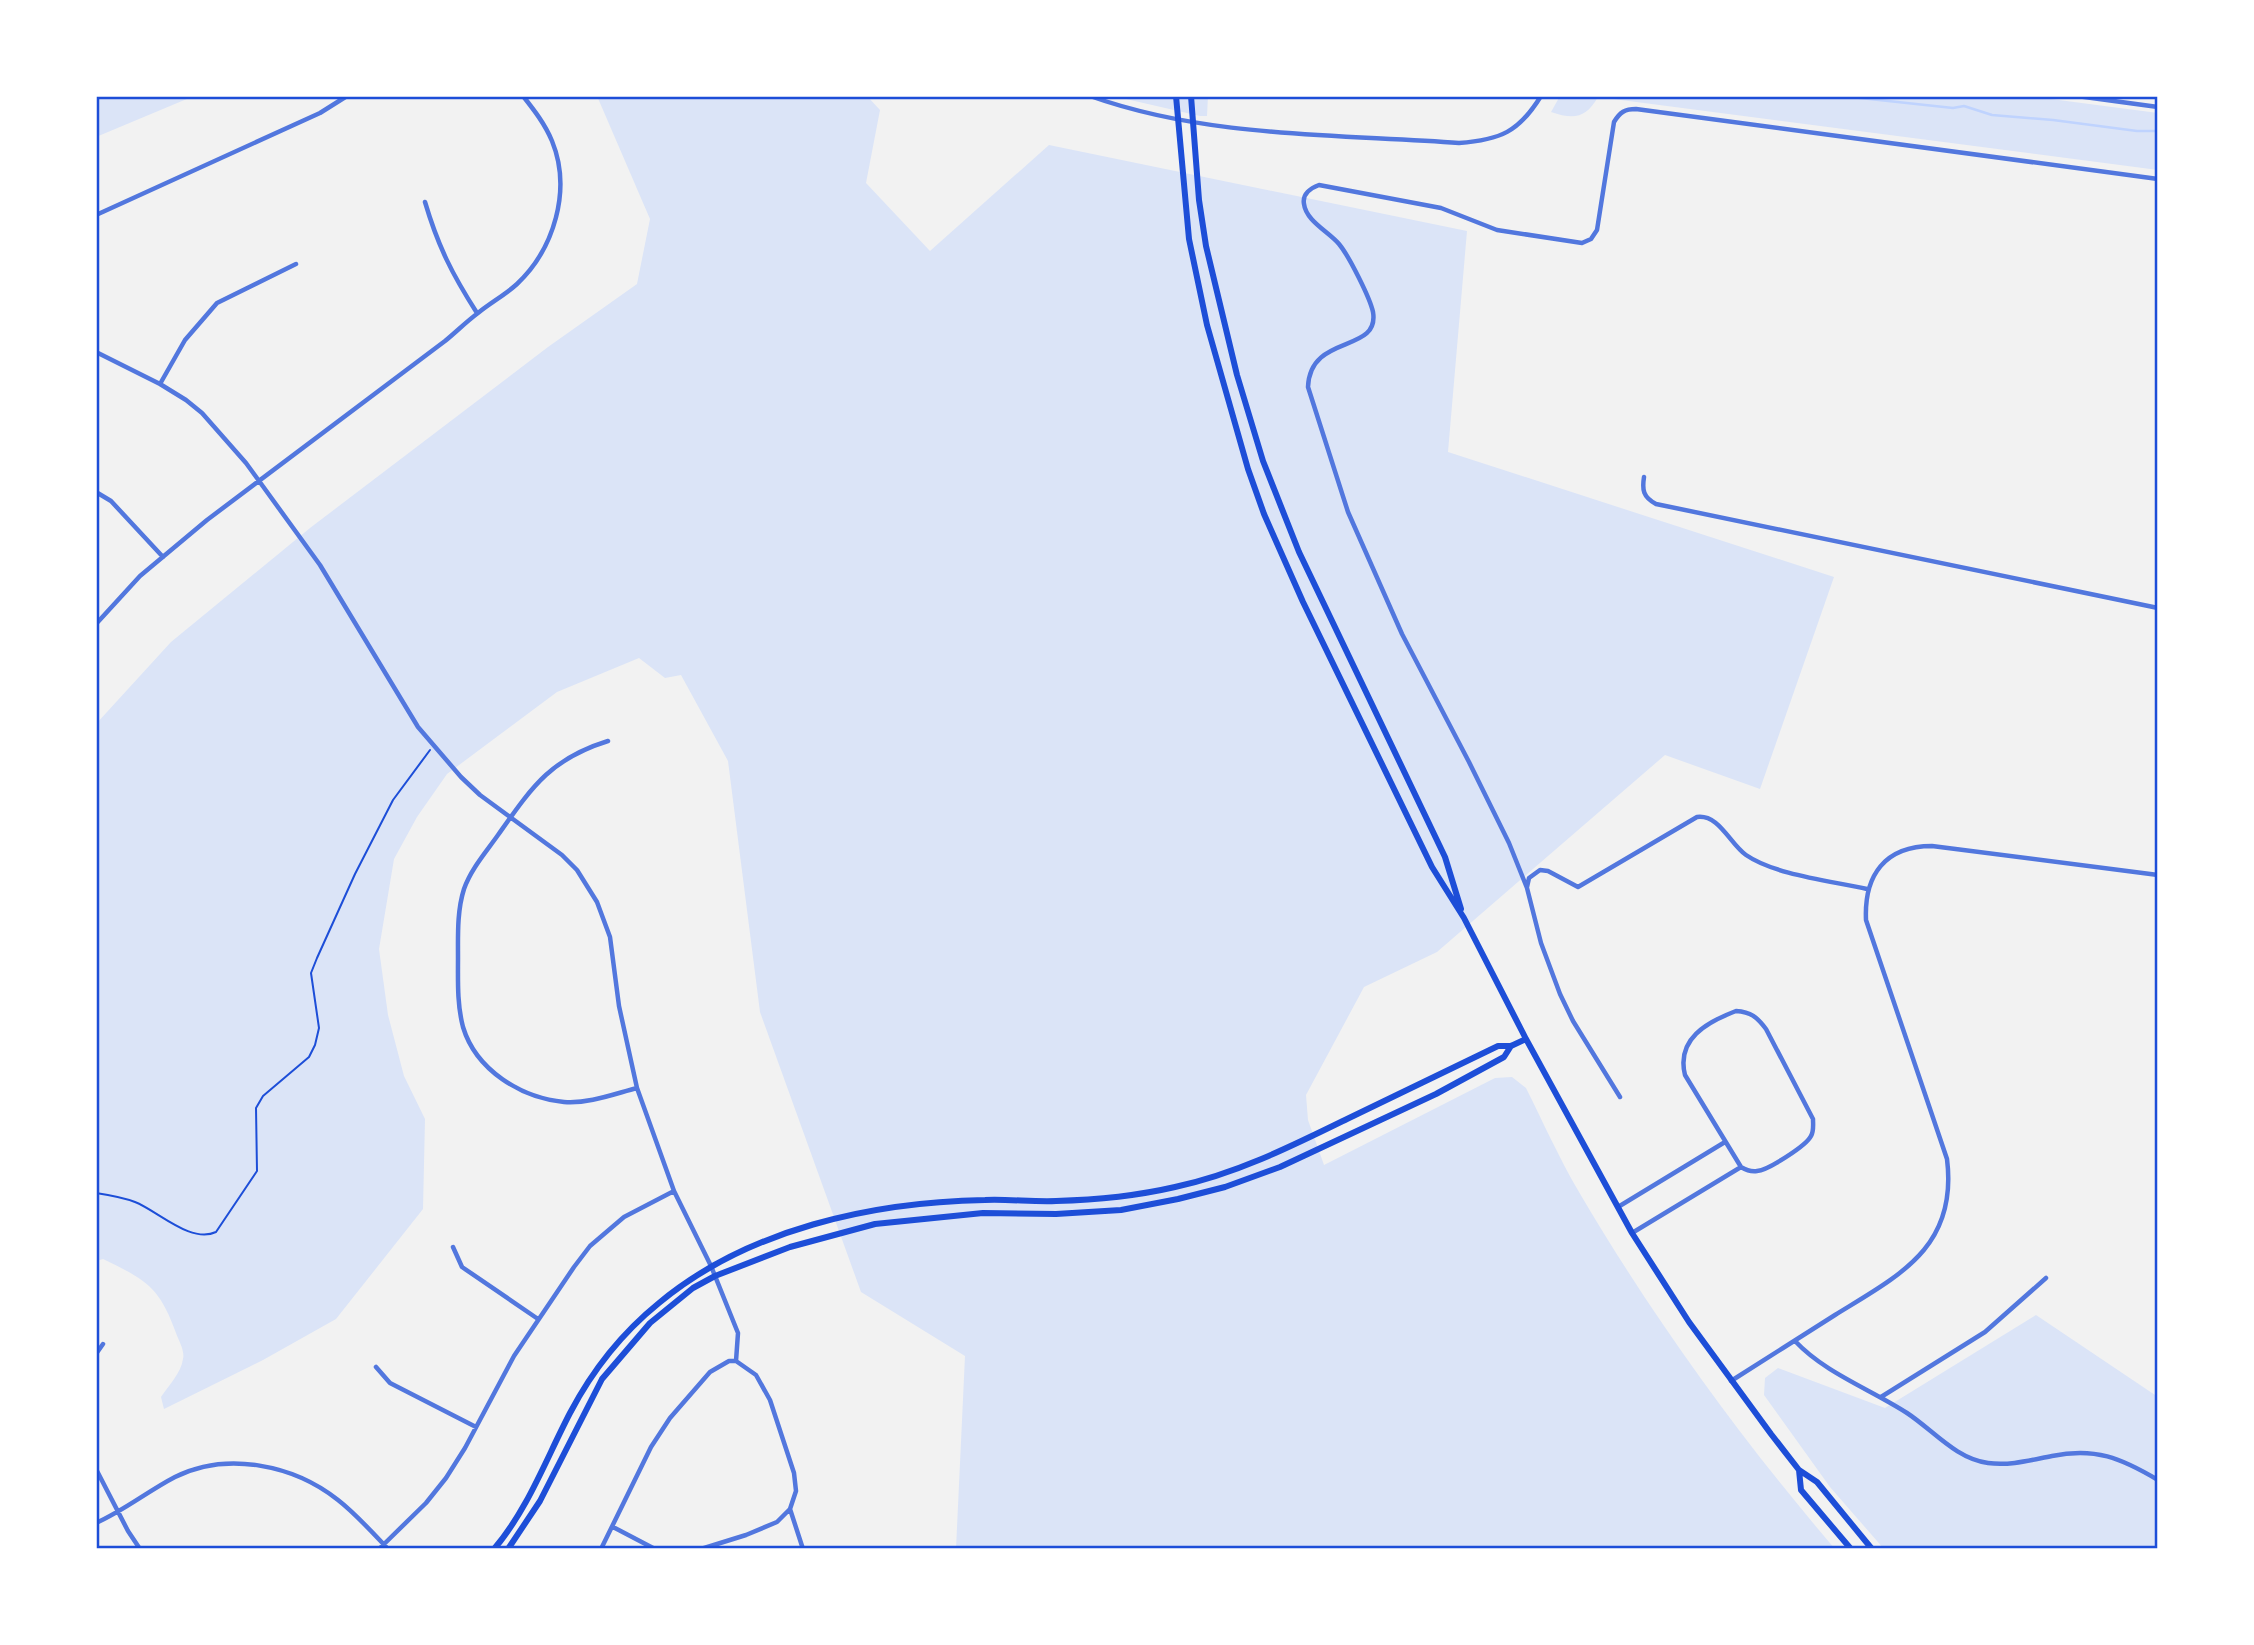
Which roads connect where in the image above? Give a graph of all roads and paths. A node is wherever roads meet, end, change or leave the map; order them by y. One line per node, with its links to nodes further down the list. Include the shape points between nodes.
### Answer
1 (347, 96): 11 (street, via 320,113)
2 (523, 96): 13 (street, via 553,143 560,171 553,232 516,284)
3 (1090, 96): 5 (street, via 1155,117 1222,128 1459,143 1512,131)
4 (1191, 96): 28 (main road, via 1206,246 1248,413 1273,488 1315,587 1445,857)
5 (1541, 96)
6 (2077, 96): 8 (street)
7 (1176, 98): 28 (main road, via 1189,239 1204,313 1260,503 1432,867)
8 (2158, 107)
9 (2158, 180): 26 (street, via 1636,108 1619,114 1614,122 1597,230 1582,243 1497,230 1441,208 1319,186 1308,191 1304,205 1308,213 1348,258 1373,310 1365,335 1329,351 1313,364 1308,387 1313,403 1348,512 1402,634 1483,788)
10 (425, 202): 13 (street, via 453,276)
11 (96, 215)
12 (296, 264): 15 (street, via 216,303 186,340)
13 (477, 313): 17 (street)
14 (96, 352): 15 (street)
15 (160, 384): 17 (street, via 202,413)
16 (1644, 477): 20 (street, via 1642,490 1656,504)
17 (259, 481): 19 (street); 23 (street, via 320,565)
18 (96, 492): 19 (street, via 111,501)
19 (163, 557): 21 (street)
20 (2158, 608)
21 (96, 624)
22 (608, 741): 24 (street, via 562,761 534,786)
23 (433, 746): 24 (street, via 480,795); 36 (path, via 393,800 317,958 311,973 319,1028 315,1045 309,1057 263,1096 256,1108 257,1171 216,1232 189,1233 135,1202)
24 (510, 818): 31 (street, via 562,855 597,902 610,937); 31 (street, via 464,889 458,920 458,1002 474,1050 512,1087 533,1096 581,1101)
25 (2158, 875): 27 (street, via 1919,846 1882,865)
26 (1527, 888): 27 (street, via 1529,878 1540,870 1578,887 1704,816 1757,862); 32 (street, via 1560,994)
27 (1867, 889): 44 (street, via 1871,940 1947,1159 1948,1200 1933,1239 1906,1270)
28 (1464, 918): 29 (main road)
29 (1526, 1039): 30 (main road); 37 (main road)
30 (1511, 1046): 40 (main road, via 1498,1046 1278,1153 1213,1177 1119,1197 985,1200 877,1211 785,1234); 41 (main road, via 1504,1057 1436,1094 1280,1167 1225,1187 1121,1210 983,1213 875,1224 790,1247)
31 (637, 1088): 35 (street)
32 (1620, 1097)
33 (1725, 1142): 34 (street); 34 (street, via 1681,1061 1703,1027 1736,1011 1748,1011 1766,1029 1809,1110 1813,1130 1802,1146 1763,1170); 37 (street)
34 (1741, 1167): 38 (street)
35 (674, 1191): 40 (street); 43 (street, via 609,1228 574,1267)
36 (96, 1193)
37 (1617, 1208): 38 (main road)
38 (1632, 1233): 49 (main road)
39 (453, 1247): 43 (street, via 462,1267)
40 (711, 1266): 41 (street); 62 (main road, via 631,1328 598,1368 530,1495)
41 (715, 1276): 47 (street, via 738,1333); 63 (main road, via 650,1323 602,1379 540,1501)
42 (2046, 1278): 50 (street, via 1985,1332)
43 (538, 1319): 51 (street)
44 (1795, 1341): 49 (street); 50 (street, via 1808,1354)
45 (103, 1343): 46 (street)
46 (96, 1354)
47 (736, 1361): 55 (street, via 756,1375 770,1400 794,1473 796,1491); 58 (street, via 710,1372 670,1418)
48 (376, 1367): 51 (street, via 390,1383)
49 (1731, 1381): 53 (main road)
50 (1881, 1397): 54 (street, via 1967,1457 1986,1463 2096,1453 2115,1457)
51 (477, 1427): 59 (street, via 426,1503)
52 (96, 1469): 56 (street)
53 (1798, 1470): 68 (main road, via 1801,1490); 69 (main road, via 1817,1482)
54 (2158, 1480)
55 (790, 1509): 66 (street, via 776,1522); 67 (street)
56 (118, 1512): 57 (street); 59 (street, via 176,1476 215,1464 237,1463 286,1471 323,1490 356,1516); 60 (street)
57 (96, 1523)
58 (613, 1527): 64 (street); 65 (street)
59 (381, 1546): 61 (street)
60 (140, 1549)
61 (388, 1549)
62 (494, 1549)
63 (508, 1549)
64 (601, 1549)
65 (656, 1549)
66 (701, 1549)
67 (803, 1549)
68 (1851, 1549)
69 (1872, 1549)

